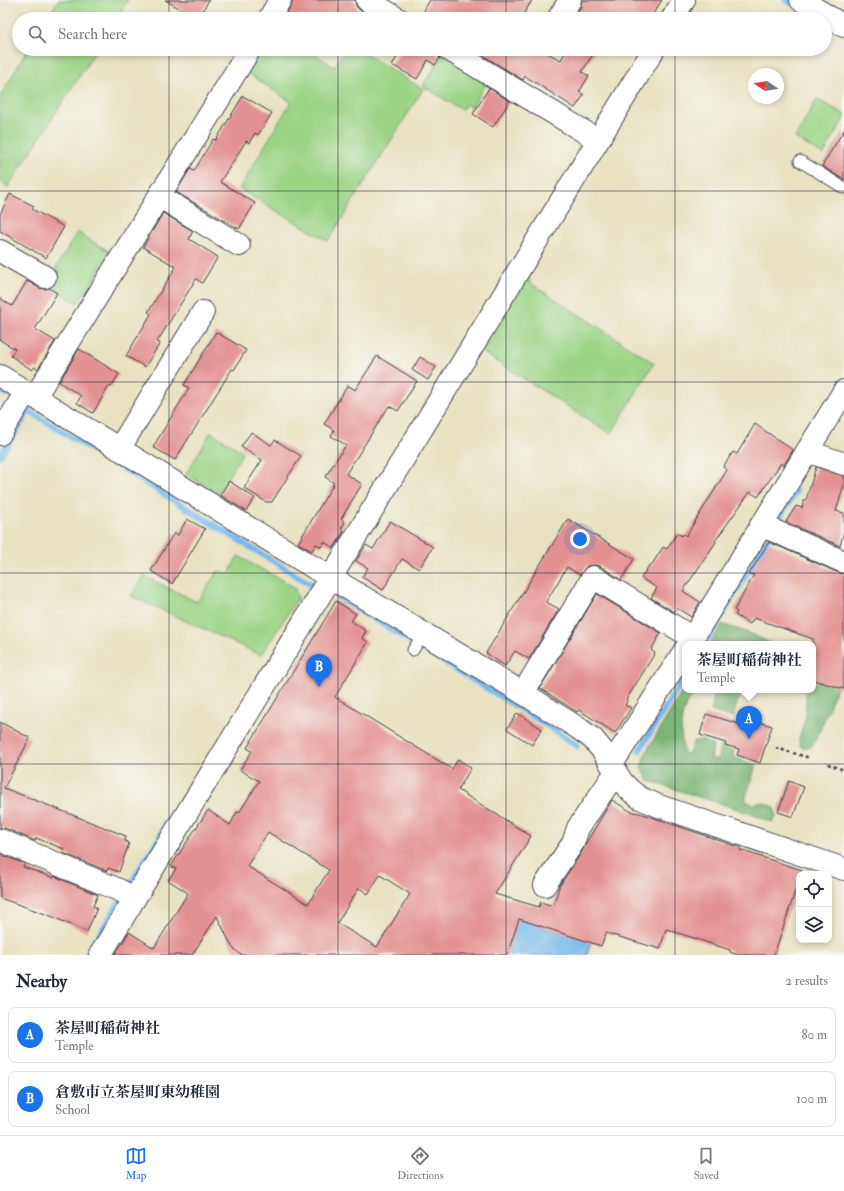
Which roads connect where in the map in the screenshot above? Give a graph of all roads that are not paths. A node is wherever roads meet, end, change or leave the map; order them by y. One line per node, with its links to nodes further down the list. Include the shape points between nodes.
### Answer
1 (280, 0): 6 (street)
2 (366, 0): 7 (street)
3 (570, 0): 8 (street)
4 (684, 0): 9 (street)
5 (801, 0): 10 (street)
6 (273, 12)
7 (386, 12)
8 (562, 12)
9 (676, 12)
10 (821, 12)
11 (832, 19): 12 (street)
12 (844, 26)
13 (246, 56): 19 (street)
14 (460, 56): 16 (street)
15 (649, 56): 16 (street)
16 (592, 136): 33 (street)
17 (800, 161): 18 (lane)
18 (844, 188)
19 (159, 196): 20 (street); 26 (street)
20 (239, 245)
21 (0, 251): 22 (street)
22 (46, 277)
23 (203, 312): 28 (street)
24 (0, 376): 26 (street)
25 (844, 391): 29 (street)
26 (31, 395): 27 (street); 28 (street)
27 (0, 434)
28 (119, 449): 33 (street)
29 (814, 454): 30 (street); 31 (street)
30 (844, 464)
31 (767, 528): 32 (street); 35 (street)
32 (844, 562)
33 (331, 578): 37 (street, via 419,641); 42 (street)
34 (685, 641): 37 (street, via 593,577)
35 (691, 641)
36 (682, 656): 38 (street)
37 (523, 693): 38 (street, via 593,739)
38 (614, 768): 40 (street, via 622,782 640,798); 41 (street, via 578,828 573,843)
39 (0, 840): 42 (street)
40 (844, 869)
41 (545, 885)
42 (127, 894): 43 (street)
43 (100, 955)

